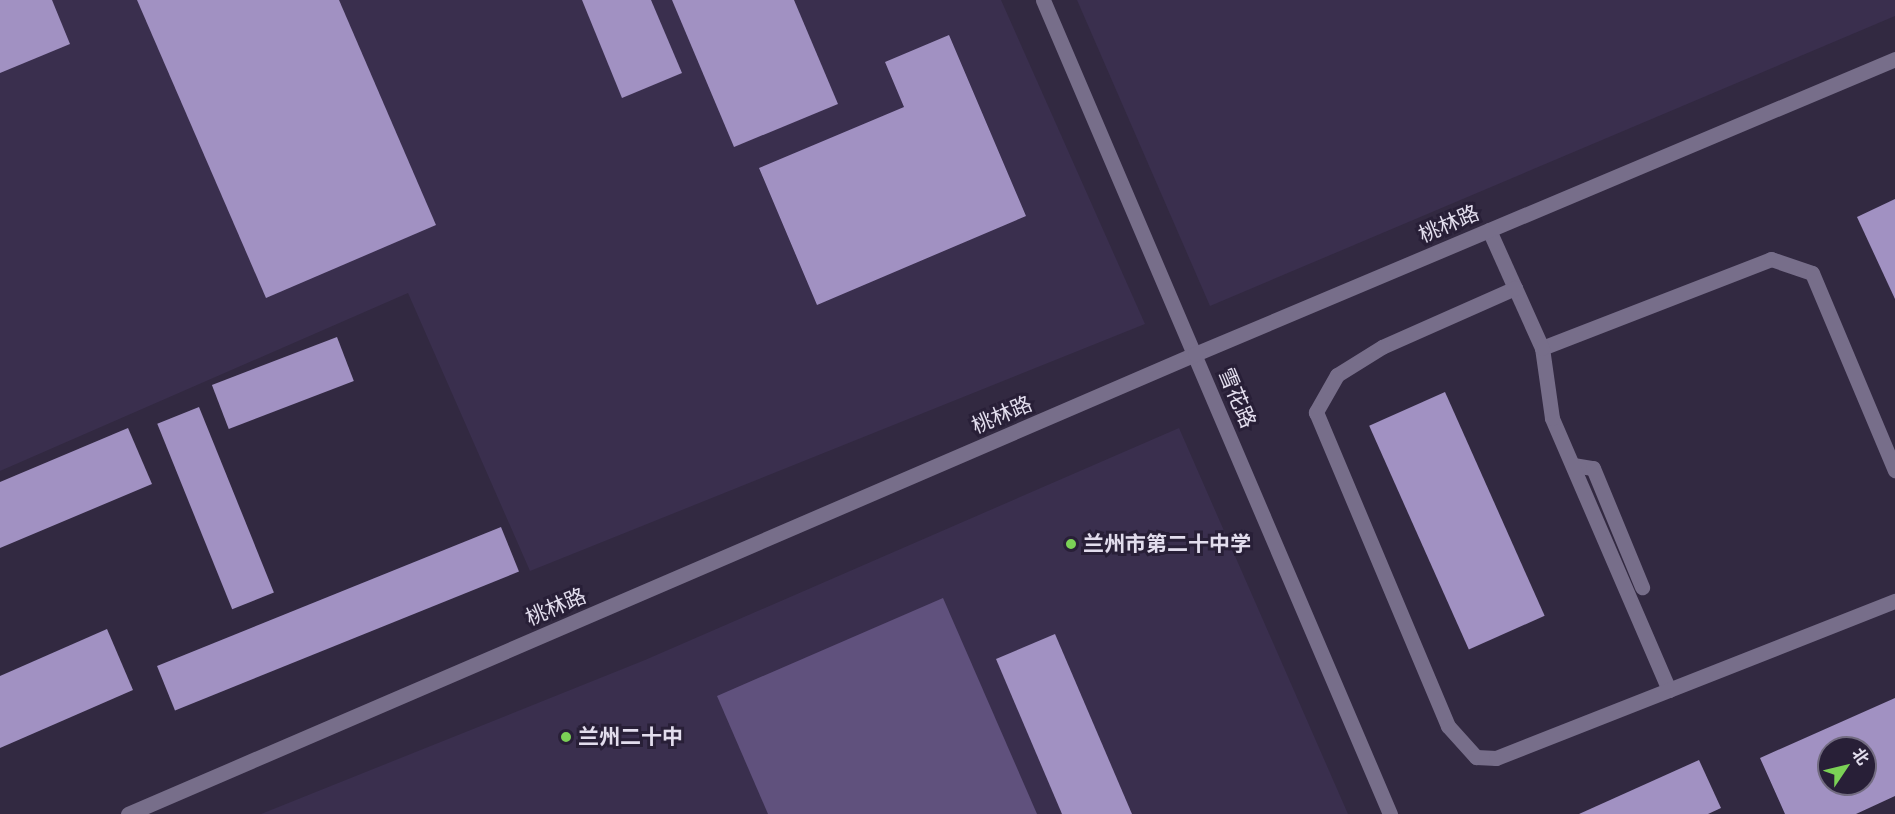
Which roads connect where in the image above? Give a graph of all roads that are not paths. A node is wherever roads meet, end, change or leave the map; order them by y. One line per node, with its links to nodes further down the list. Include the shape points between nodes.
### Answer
1 (1043, 0): 6 (street, 雪花路)
2 (1895, 59): 3 (street, 桃林路)
3 (1489, 230): 4 (street); 6 (street, 桃林路)
4 (1515, 288): 5 (street); 11 (street, via 1382,347 1337,375 1316,412 1448,726 1476,757 1496,758)
5 (1542, 348): 7 (street, via 1552,418); 8 (street, via 1771,259 1812,273)
6 (1195, 354): 12 (street, 桃林路); 13 (street, 雪花路)
7 (1573, 465): 9 (street, via 1593,468); 11 (street)
8 (1895, 470)
9 (1642, 587)
10 (1895, 601): 11 (street)
11 (1670, 690)
12 (128, 814)
13 (1389, 814)

